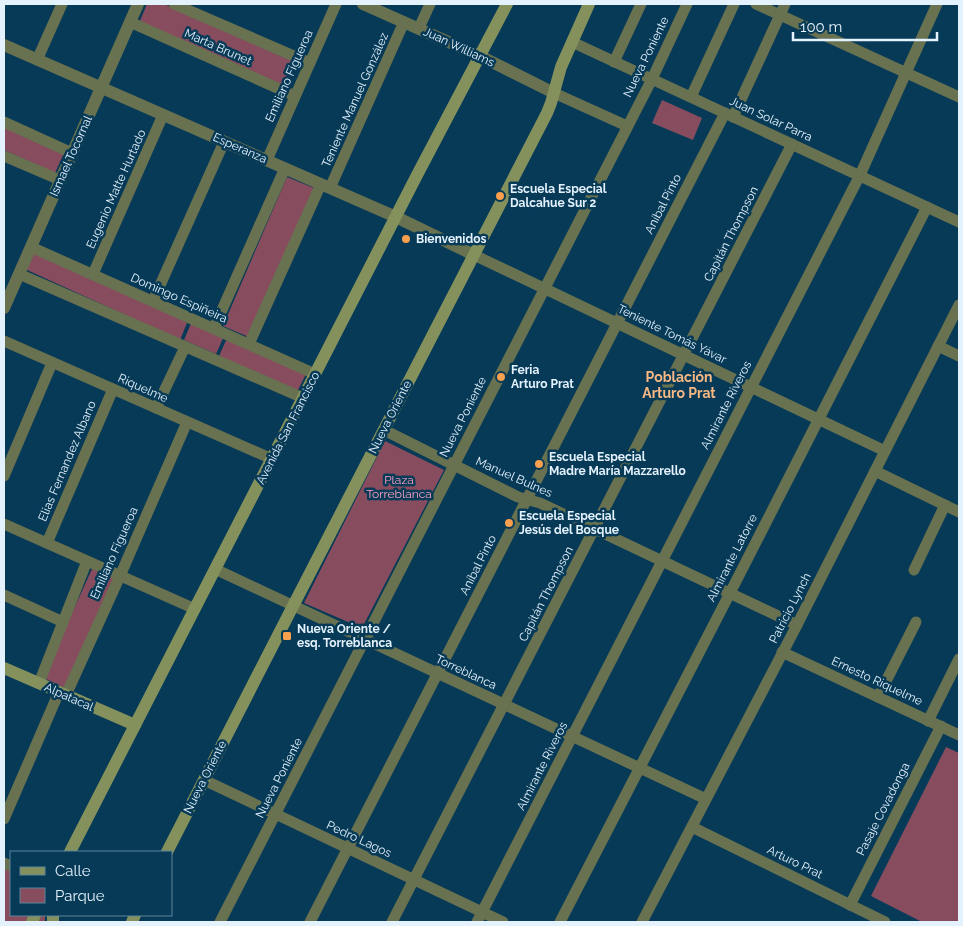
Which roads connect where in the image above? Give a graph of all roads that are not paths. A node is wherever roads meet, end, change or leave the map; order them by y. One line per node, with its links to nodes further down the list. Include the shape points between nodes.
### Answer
1 (62, 4): 22 (street)
2 (138, 4): 16 (street, Ismael Tocornal)
3 (174, 4): 24 (street, Marta Brunet)
4 (336, 4): 24 (street, Emiliano Figueroa)
5 (363, 4): 17 (street, Juan Williams)
6 (430, 4): 18 (street)
7 (507, 4): 21 (main road, Avenida San Francisco)
8 (589, 4): 19 (main road, Nueva Oriente)
9 (641, 4): 23 (street)
10 (687, 4): 26 (street, Nueva Poniente)
11 (734, 4): 30 (street)
12 (756, 4): 15 (street)
13 (785, 4): 15 (street, Aníbal Pinto)
14 (937, 4): 25 (street, Almirante Riveros)
15 (780, 15): 25 (street); 33 (street, Aníbal Pinto)
16 (130, 22): 27 (street, Ismael Tocornal); 29 (street, Marta Brunet)
17 (404, 22): 18 (street, Juan Williams); 44 (street, Teniente Manuel González)
18 (419, 28): 21 (street, Juan Williams)
19 (572, 42): 23 (street, Juan Solar Parra); 28 (main road, Nueva Oriente)
20 (4, 45): 22 (street, Esperanza)
21 (480, 56): 28 (street, Juan Williams); 46 (main road, Avenida San Francisco)
22 (37, 60): 27 (street, Esperanza)
23 (614, 62): 26 (street, Juan Solar Parra)
24 (310, 63): 29 (street, Emiliano Figueroa)
25 (906, 72): 31 (street); 42 (street, Almirante Riveros)
26 (652, 79): 30 (street, Juan Solar Parra); 35 (street, Nueva Poniente)
27 (101, 88): 32 (street, Esperanza); 38 (street, Ismael Tocornal)
28 (554, 92): 35 (street); 49 (main road, Nueva Oriente, via 547,113)
29 (295, 96): 40 (street, Emiliano Figueroa)
30 (691, 97): 33 (street, Juan Solar Parra)
31 (959, 97)
32 (163, 115): 36 (street, Esperanza); 51 (street, Eugenio Matte Hurtado)
33 (729, 115): 37 (street, Juan Solar Parra); 56 (street, Aníbal Pinto)
34 (4, 122): 38 (street)
35 (627, 126): 52 (street, Nueva Poniente)
36 (224, 142): 40 (street, Esperanza); 53 (street)
37 (792, 144): 42 (street, Juan Solar Parra); 62 (street, Capitán Thompson)
38 (72, 153): 43 (street, Ismael Tocornal)
39 (4, 156): 43 (street)
40 (266, 160): 41 (street, Esperanza)
41 (285, 168): 44 (street, Esperanza); 57 (street)
42 (860, 176): 45 (street, Juan Solar Parra); 66 (street, Almirante Riveros)
43 (60, 180): 48 (street, Ismael Tocornal)
44 (325, 186): 46 (street, Esperanza); 59 (street)
45 (927, 206): 47 (street, Juan Solar Parra); 70 (street, Almirante Latorre)
46 (396, 217): 49 (street, Esperanza); 65 (main road, Avenida San Francisco)
47 (959, 222)
48 (31, 247): 50 (street, Ismael Tocornal); 51 (street, Domingo Espiñeira)
49 (474, 255): 52 (street, Teniente Tomás Yávar); 72 (main road, Nueva Oriente)
50 (19, 274): 55 (street, Ismael Tocornal); 61 (street)
51 (93, 274): 53 (street, Domingo Espiñeira)
52 (544, 288): 56 (street, Teniente Tomás Yávar); 75 (street, Nueva Poniente)
53 (152, 301): 57 (street, Domingo Espiñeira)
54 (959, 305): 60 (street, Patricio Lynch)
55 (4, 308)
56 (617, 323): 62 (street, Teniente Tomás Yávar); 78 (street, Aníbal Pinto)
57 (214, 328): 59 (street, Domingo Espiñeira)
58 (4, 341): 64 (street, Riquelme)
59 (248, 344): 65 (street, Domingo Espiñeira)
60 (938, 346): 63 (street); 73 (street, Patricio Lynch)
61 (185, 347): 68 (street); 69 (street)
62 (684, 355): 66 (street, Teniente Tomás Yávar); 82 (street, Capitán Thompson)
63 (959, 356)
64 (52, 362): 67 (street, Riquelme); 77 (street)
65 (315, 374): 68 (main road, Avenida San Francisco)
66 (751, 387): 70 (street, Teniente Tomás Yávar); 85 (street, Almirante Riveros)
67 (113, 389): 69 (street, Riquelme); 83 (street, Elias Fernandez Albano)
68 (302, 398): 74 (main road, Avenida San Francisco)
69 (156, 408): 71 (street, Riquelme)
70 (818, 419): 73 (street, Teniente Tomás Yávar); 89 (street, Almirante Latorre)
71 (187, 422): 74 (street, Riquelme); 88 (street, Emiliano Figueroa)
72 (384, 430): 75 (street, Manuel Bulnes); 91 (main road, Nueva Oriente)
73 (885, 451): 76 (street, Patricio Lynch)
74 (272, 459): 86 (main road, Avenida San Francisco)
75 (454, 465): 78 (street, Manuel Bulnes); 96 (street, Nueva Poniente)
76 (875, 472): 79 (street); 95 (street, Patricio Lynch)
77 (4, 476)
78 (527, 499): 82 (street, Manuel Bulnes); 100 (street, Aníbal Pinto)
79 (945, 505): 80 (street); 87 (street)
80 (959, 512)
81 (4, 524): 83 (street)
82 (594, 529): 85 (street, Manuel Bulnes); 104 (street, Capitán Thompson)
83 (47, 543): 84 (street)
84 (87, 561): 88 (street); 93 (street, Emiliano Figueroa)
85 (662, 561): 89 (street, Manuel Bulnes); 109 (street, Almirante Riveros)
86 (215, 570): 91 (street, Torreblanca); 92 (main road, Avenida San Francisco)
87 (914, 570)
88 (120, 576): 92 (street); 102 (street, Emiliano Figueroa)
89 (730, 593): 95 (street, Manuel Bulnes); 110 (street, Almirante Latorre)
90 (4, 595): 93 (street)
91 (293, 606): 96 (street, Torreblanca); 111 (main road, Nueva Oriente)
92 (195, 609): 106 (main road, Avenida San Francisco)
93 (63, 622): 101 (street, Emiliano Figueroa)
94 (916, 622): 103 (street)
95 (796, 625): 97 (street, Patricio Lynch)
96 (365, 640): 100 (street, Torreblanca); 113 (street, Nueva Poniente)
97 (782, 652): 103 (street, Ernesto Riquelme); 112 (street, Patricio Lynch)
98 (959, 659): 105 (street)
99 (4, 668): 101 (main road, Alpatacal)
100 (438, 674): 104 (street, Torreblanca); 116 (street, Aníbal Pinto)
101 (38, 683): 102 (main road, Alpatacal)
102 (62, 693): 106 (main road, Alpatacal); 114 (street, Emiliano Figueroa)
103 (878, 697): 105 (street, Ernesto Riquelme)
104 (504, 705): 109 (street, Torreblanca); 119 (street, Capitán Thompson)
105 (928, 721): 107 (street, Ernesto Riquelme)
106 (135, 725): 117 (main road, Avenida San Francisco)
107 (940, 726): 108 (street, Ernesto Riquelme); 120 (street, Pasaje Covadonga)
108 (959, 735)
109 (572, 736): 110 (street, Torreblanca); 121 (street, Almirante Riveros)
110 (640, 768): 112 (street, Torreblanca); 126 (street, Almirante Latorre)
111 (204, 780): 113 (street, Pedro Lagos); 118 (main road, Nueva Oriente)
112 (706, 799): 115 (street, Patricio Lynch)
113 (276, 814): 116 (street, Pedro Lagos); 122 (street, Nueva Poniente)
114 (4, 819)
115 (692, 827): 120 (street, Arturo Prat); 127 (street, Patricio Lynch)
116 (348, 848): 119 (street, Pedro Lagos); 123 (street, Aníbal Pinto)
117 (71, 851)
118 (168, 851)
119 (414, 880): 121 (street, Pedro Lagos); 124 (street, Capitán Thompson)
120 (850, 905): 128 (street, Arturo Prat)
121 (480, 917): 125 (street, Pedro Lagos)
122 (220, 922)
123 (310, 922)
124 (392, 922)
125 (503, 922)
126 (560, 922)
127 (642, 922)
128 (885, 922)

